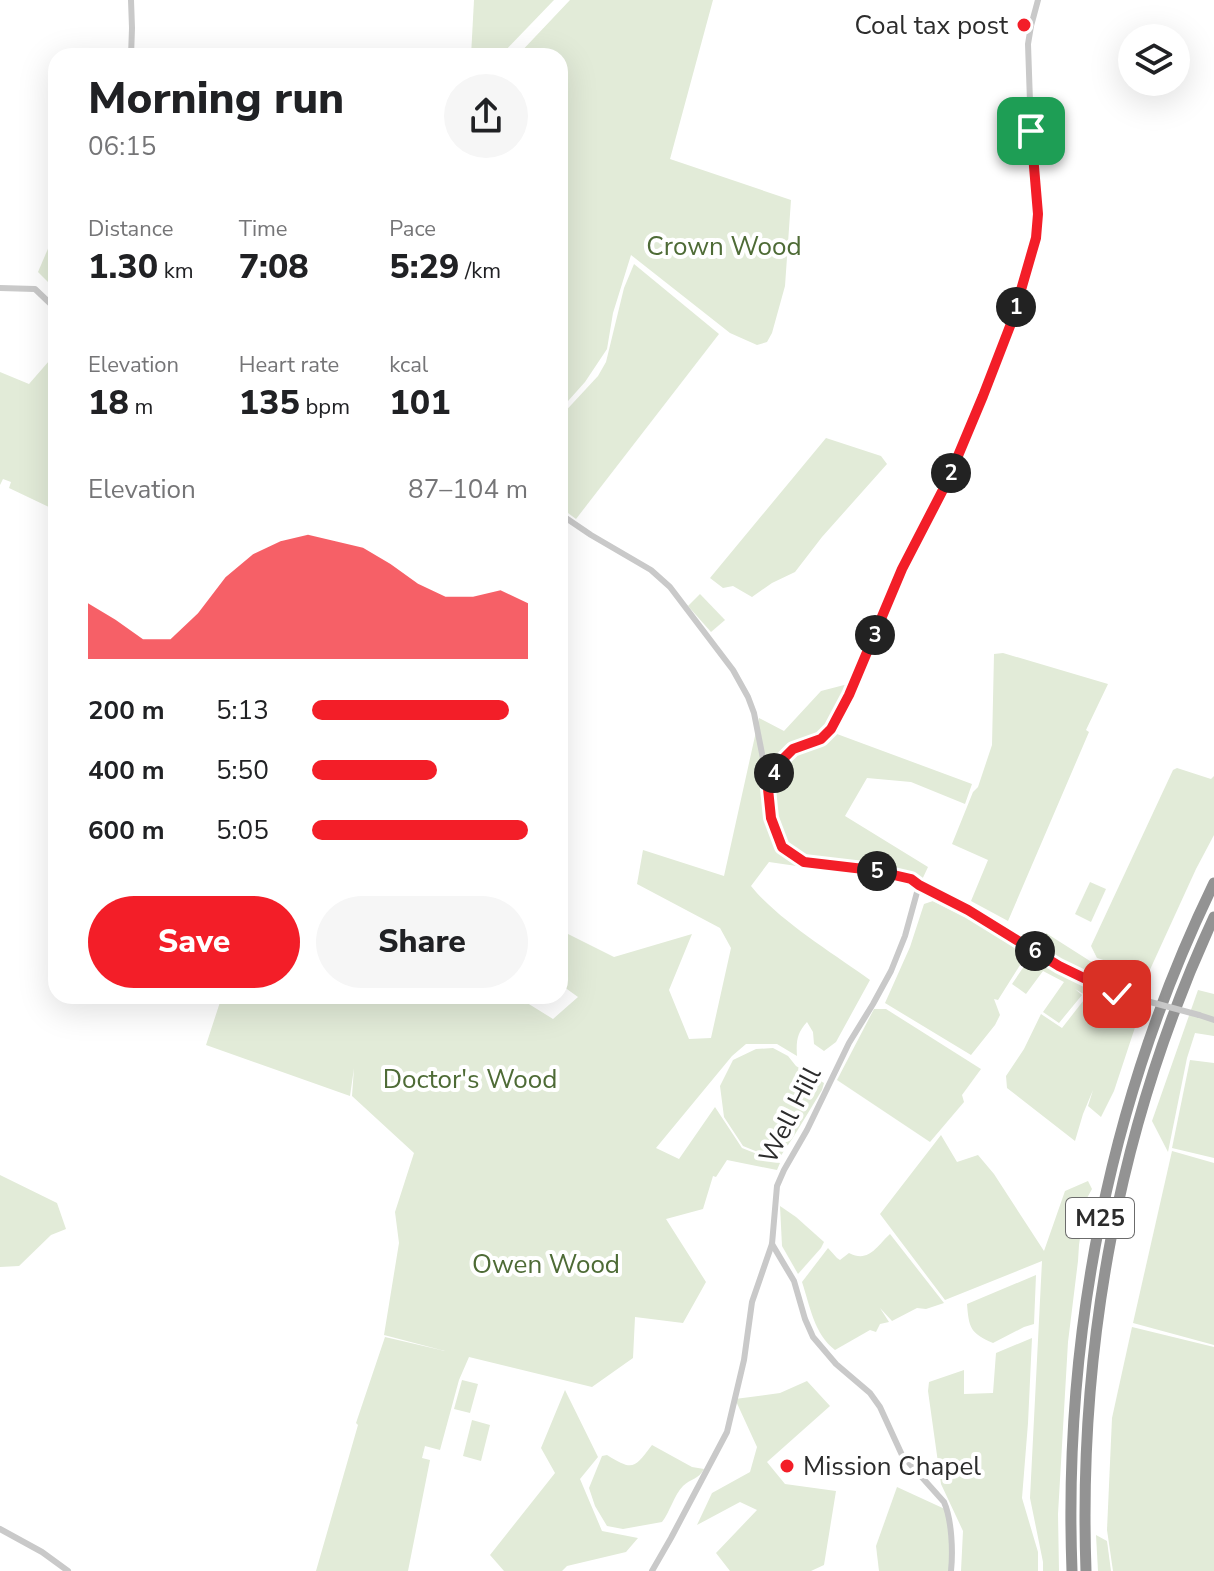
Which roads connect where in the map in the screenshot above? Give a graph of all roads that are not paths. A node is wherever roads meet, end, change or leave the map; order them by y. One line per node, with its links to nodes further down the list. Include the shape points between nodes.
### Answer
1 (131, 0): 3 (street)
2 (1038, 0): 7 (street, via 1028,44 1038,214 1029,268 1012,321 947,482 902,569 843,707 821,739 793,749)
3 (131, 48)
4 (0, 288): 5 (street, via 35,289)
5 (48, 301)
6 (568, 519): 7 (street, via 670,587 748,697)
7 (767, 779): 9 (street, via 771,818 782,847 804,862 872,870)
8 (1214, 883): 17 (highway, M25, via 1148,1043 1105,1193 1076,1387)
9 (919, 885): 11 (street, bridge, via 1117,994); 12 (street, Well Hill, via 891,971 777,1186)
10 (1214, 917): 18 (highway, M25, via 1155,1066 1114,1220 1091,1380)
11 (1214, 1020)
12 (772, 1244): 15 (street, Well Hill, via 752,1302 727,1432); 16 (street, via 794,1281 813,1337 870,1393 902,1455 944,1502)
13 (0, 1529): 14 (street)
14 (68, 1571)
15 (652, 1571)
16 (951, 1571)
17 (1072, 1571)
18 (1086, 1571)

